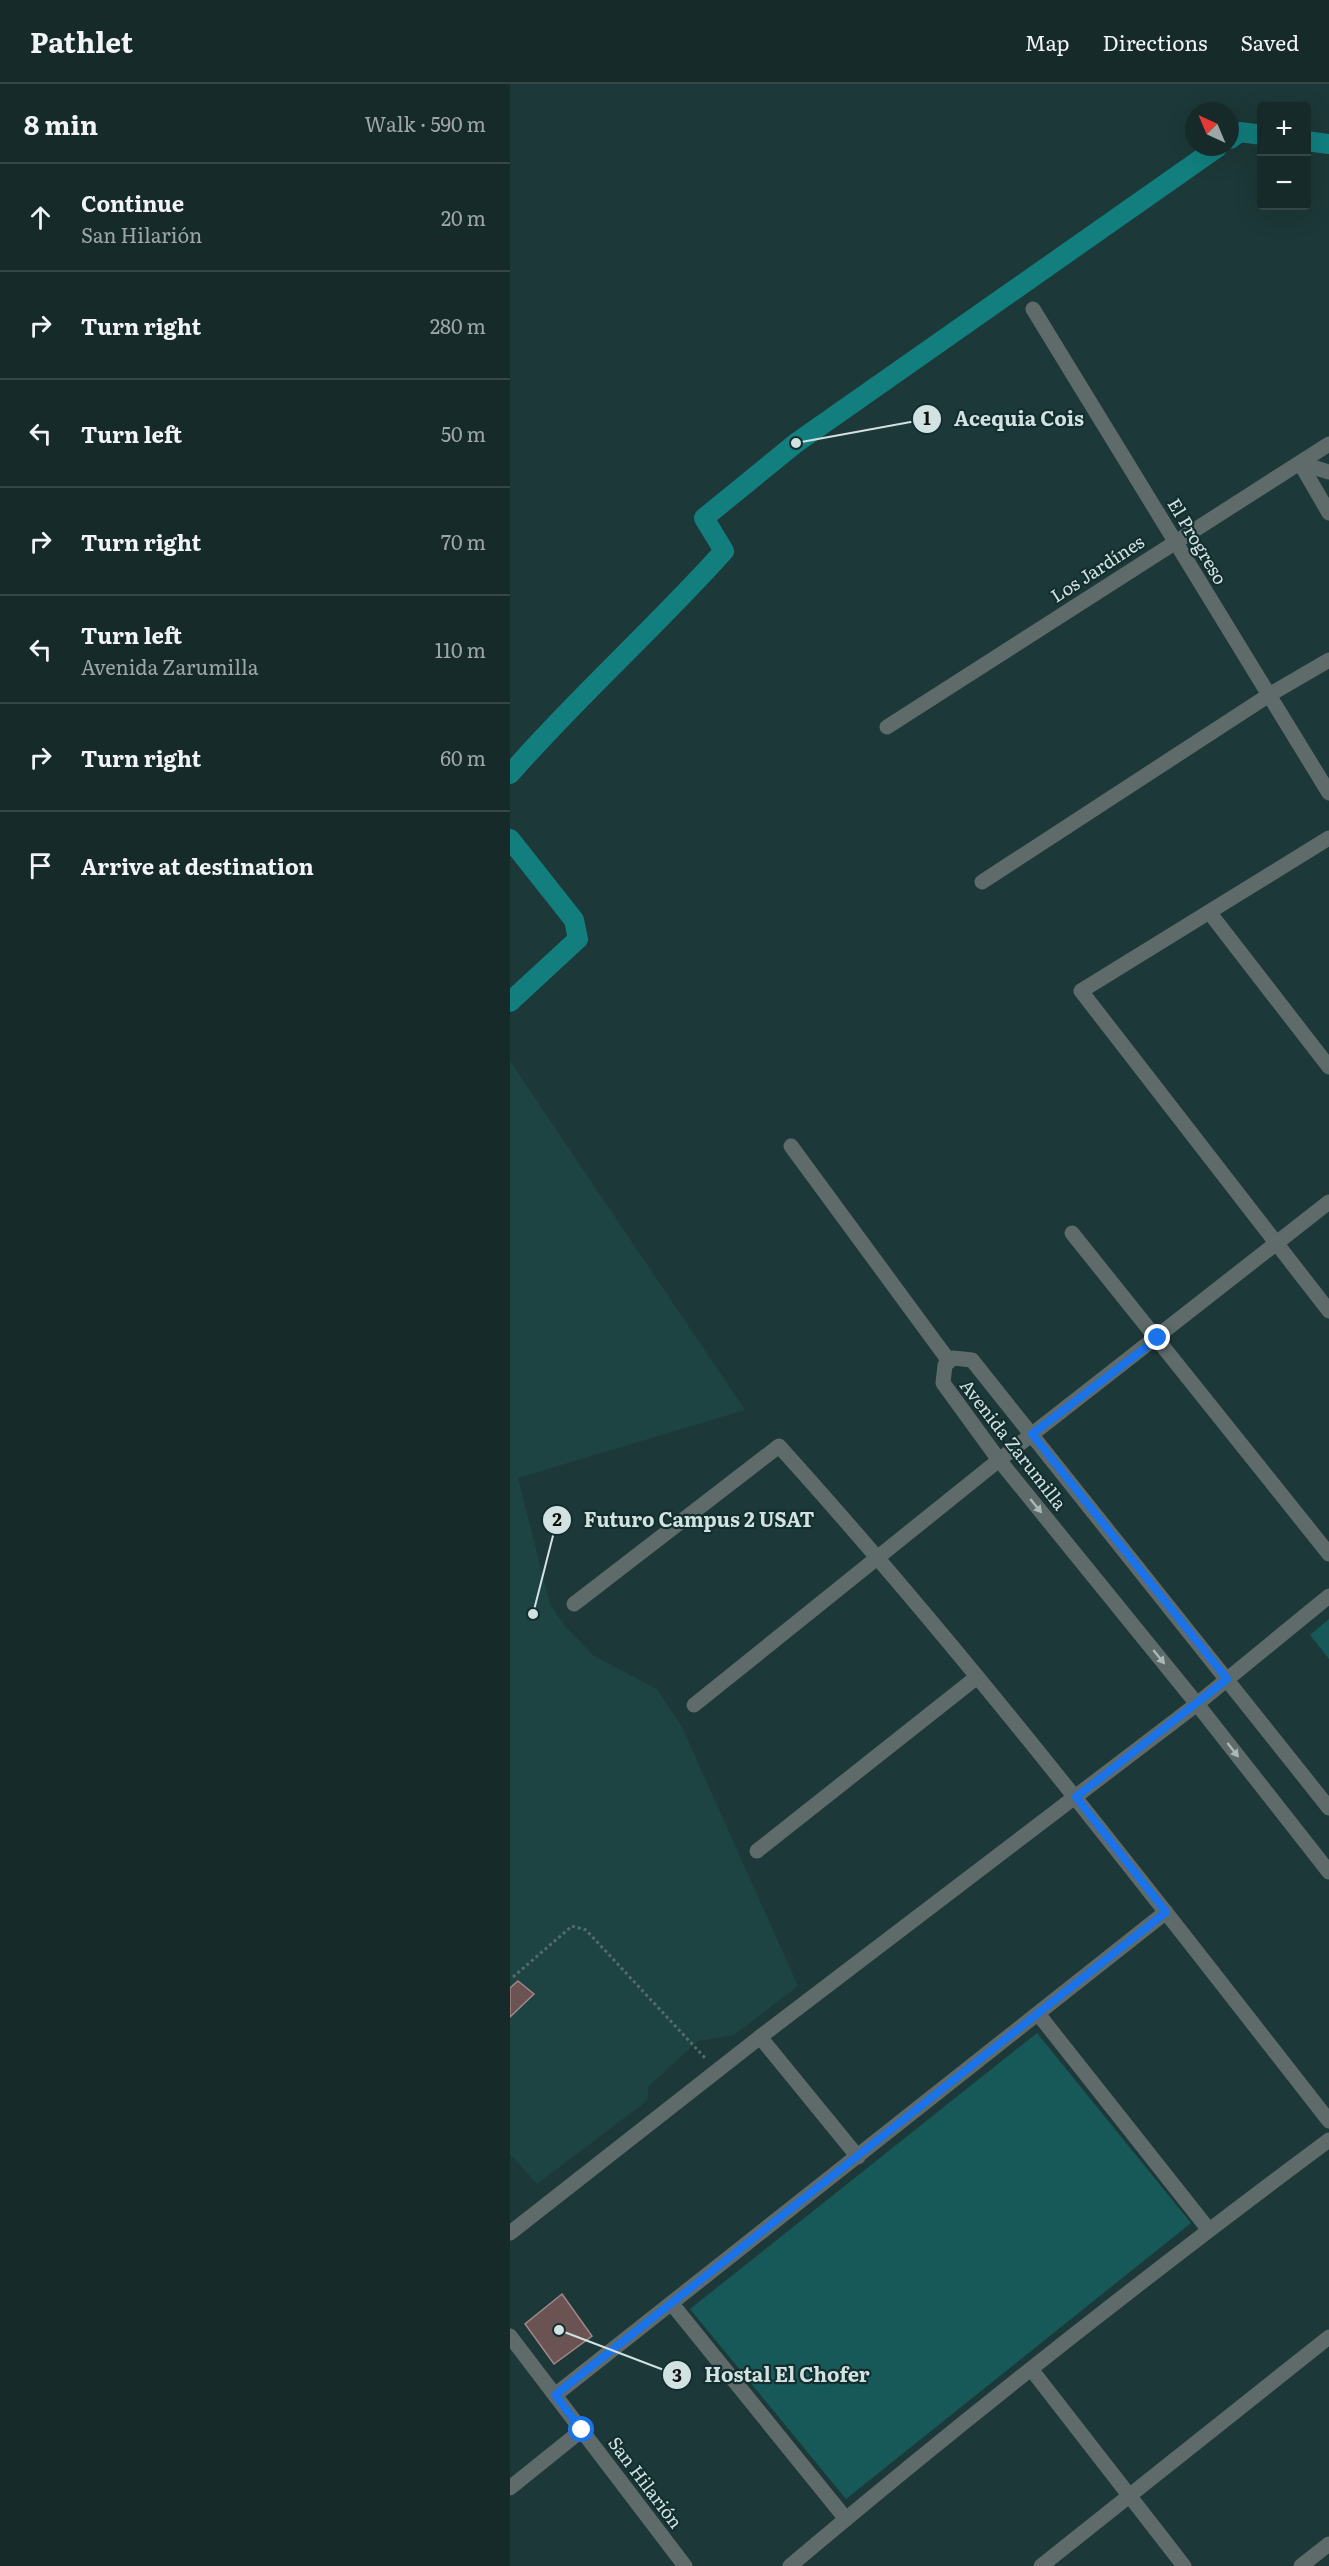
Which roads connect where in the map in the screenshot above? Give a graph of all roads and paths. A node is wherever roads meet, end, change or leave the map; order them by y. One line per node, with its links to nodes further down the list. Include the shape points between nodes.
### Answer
1 (1033, 309): 6 (street, El Progreso)
2 (1329, 444): 3 (street, Los Jardínes)
3 (1300, 463): 4 (street); 5 (street); 6 (street, Los Jardínes)
4 (1329, 472)
5 (1329, 513)
6 (1175, 541): 8 (street, El Progreso); 9 (street, Los Jardínes)
7 (1329, 660): 8 (street)
8 (1269, 695): 10 (street, El Progreso); 12 (street)
9 (887, 727)
10 (1329, 793)
11 (1329, 838): 13 (street)
12 (982, 882)
13 (1209, 912): 14 (street); 18 (street, via 1081,991)
14 (1329, 1067)
15 (791, 1146): 21 (street)
16 (1329, 1202): 18 (street)
17 (1072, 1233): 20 (street)
18 (1277, 1244): 19 (street); 20 (street)
19 (1329, 1311)
20 (1158, 1338): 22 (street); 24 (street)
21 (949, 1361): 22 (street, Avenida Zarumilla, via 972,1360); 23 (street, Avenida Zarumilla, via 943,1383)
22 (1032, 1434): 23 (street); 29 (street, Avenida Zarumilla)
23 (999, 1460): 25 (street); 30 (street, Avenida Zarumilla, one-way to 30)
24 (1329, 1554)
25 (880, 1557): 27 (street, via 779,1446); 28 (street); 31 (street)
26 (1329, 1596): 29 (street)
27 (574, 1604)
28 (977, 1677): 32 (street); 34 (street)
29 (1227, 1679): 30 (street); 33 (street, Avenida Zarumilla)
30 (1197, 1704): 32 (street); 35 (street, Avenida Zarumilla, one-way to 35)
31 (694, 1705)
32 (1076, 1797): 36 (street); 39 (street)
33 (1329, 1808)
34 (757, 1851)
35 (1329, 1872)
36 (1166, 1912): 38 (street); 41 (street)
37 (513, 1977): 40 (path, via 572,1926 586,1930)
38 (1039, 2014): 43 (street); 44 (street)
39 (760, 2037): 40 (street); 43 (street)
40 (718, 2070): 45 (street)
41 (1329, 2121)
42 (1329, 2140): 44 (street)
43 (858, 2157): 46 (street)
44 (1209, 2230): 49 (street)
45 (510, 2233)
46 (672, 2304): 50 (street); 54 (street)
47 (510, 2336): 50 (street, San Hilarión)
48 (1329, 2337): 53 (street)
49 (1031, 2369): 53 (street); 54 (street)
50 (555, 2395): 51 (street, San Hilarión)
51 (582, 2430): 52 (street); 56 (street, San Hilarión)
52 (510, 2488)
53 (1128, 2495): 58 (street); 59 (street)
54 (846, 2519): 57 (street)
55 (1329, 2544): 60 (street)
56 (685, 2566)
57 (790, 2566)
58 (1041, 2566)
59 (1184, 2566)
60 (1300, 2566)

